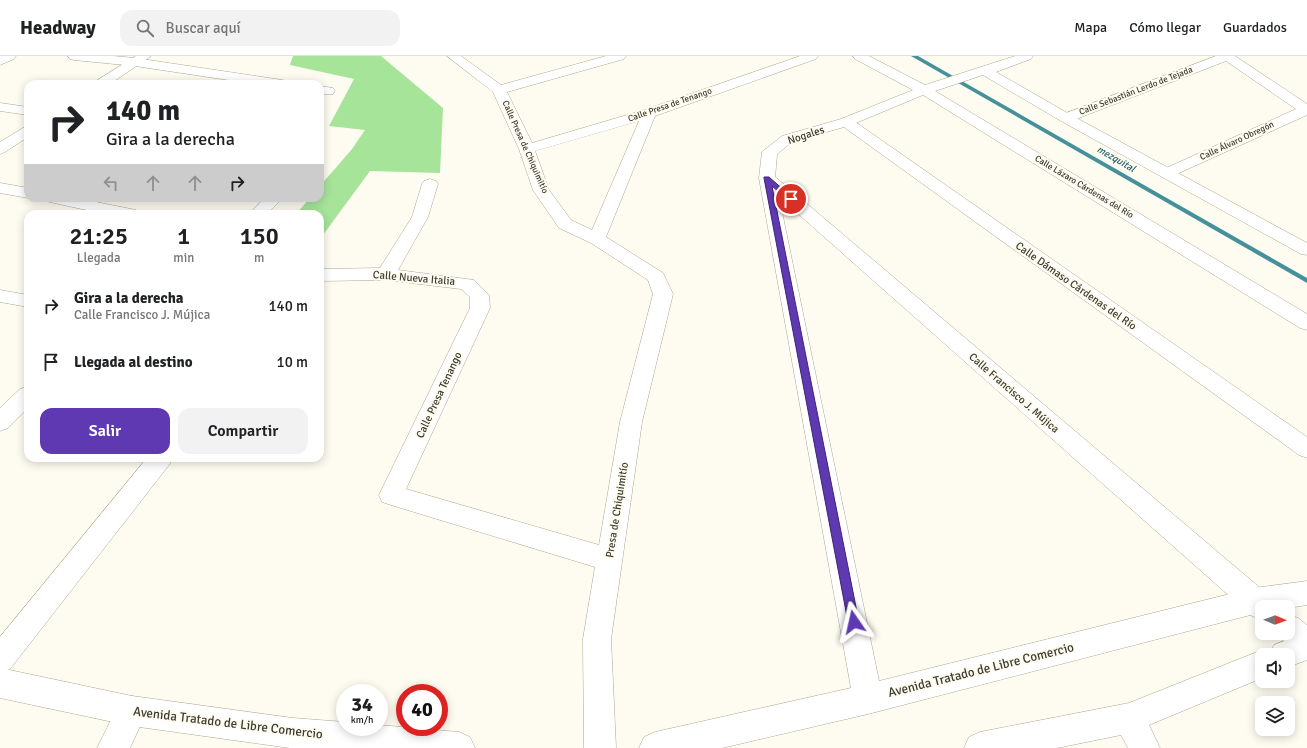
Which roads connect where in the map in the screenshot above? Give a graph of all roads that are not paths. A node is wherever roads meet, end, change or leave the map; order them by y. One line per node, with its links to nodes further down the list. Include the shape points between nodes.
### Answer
1 (10, 56): 10 (street)
2 (74, 56): 9 (street)
3 (453, 56): 15 (street, Calle Presa de Chiquimitío)
4 (620, 56): 15 (street)
5 (812, 56): 19 (street, Calle Presa de Tenango)
6 (859, 56): 14 (street, Calle Lázaro Cárdenas del Río)
7 (1027, 56): 11 (street, Nogales)
8 (1228, 56): 18 (street); 20 (street, Calle Sebastián Lerdo de Tejada)
9 (140, 59): 12 (street); 13 (street)
10 (0, 61)
11 (985, 71): 14 (street, Nogales); 20 (street)
12 (107, 80)
13 (259, 80)
14 (931, 88): 21 (street, Nogales); 42 (street, Calle Lázaro Cárdenas del Río)
15 (499, 90): 24 (street, Calle Presa de Chiquimitío)
16 (0, 107): 17 (street)
17 (24, 110)
18 (1306, 110): 25 (street, Calle Álvaro Obregón)
19 (649, 113): 24 (street, Calle Presa de Tenango); 34 (street)
20 (1066, 118): 25 (street)
21 (846, 122): 26 (street, Nogales, via 787,139 770,152); 45 (street, Calle Dámaso Cárdenas del Río)
22 (24, 133): 23 (street)
23 (0, 148)
24 (527, 149): 34 (street, Calle Presa de Chiquimitío, via 541,190 565,224)
25 (1168, 173): 35 (street)
26 (767, 178): 50 (street, Calle Francisco J. Mújica); 59 (street, Nogales)
27 (430, 184): 36 (street, via 420,217)
28 (0, 188): 29 (street)
29 (24, 192)
30 (71, 202): 32 (street)
31 (270, 202): 33 (street)
32 (110, 210)
33 (262, 210)
34 (597, 239): 38 (street, Calle Presa de Chiquimitío)
35 (1305, 247)
36 (386, 274): 37 (street, Calle Nueva Italia); 39 (street, Calle Nueva Italia, via 467,284)
37 (324, 275)
38 (656, 277): 47 (street, Presa de Chiquimitío, via 663,294 631,422)
39 (479, 295): 47 (street, Calle Presa Tenango, via 480,308 391,495)
40 (0, 296): 41 (street)
41 (24, 299)
42 (1307, 323)
43 (24, 399): 44 (street)
44 (0, 422)
45 (1307, 449)
46 (158, 462): 56 (street)
47 (610, 560): 64 (street, Presa de Chiquimitío, via 597,639)
48 (1307, 593): 49 (street, Avenida Tratado de Libre Comercio)
49 (1276, 600)
50 (1255, 601)
51 (1255, 605): 59 (street, Avenida Tratado de Libre Comercio)
52 (1295, 633): 53 (street)
53 (1307, 642)
54 (1307, 646): 55 (street)
55 (1295, 651)
56 (0, 659)
57 (1255, 667): 61 (street)
58 (0, 683): 60 (street, Avenida Tratado de Libre Comercio)
59 (868, 699): 65 (street, Avenida Tratado de Libre Comercio)
60 (132, 711): 62 (street); 63 (street, Avenida Tratado de Libre Comercio, via 293,733)
61 (1129, 718): 66 (street); 67 (street)
62 (113, 748)
63 (459, 748)
64 (600, 748)
65 (655, 748)
66 (980, 748)
67 (1144, 748)

